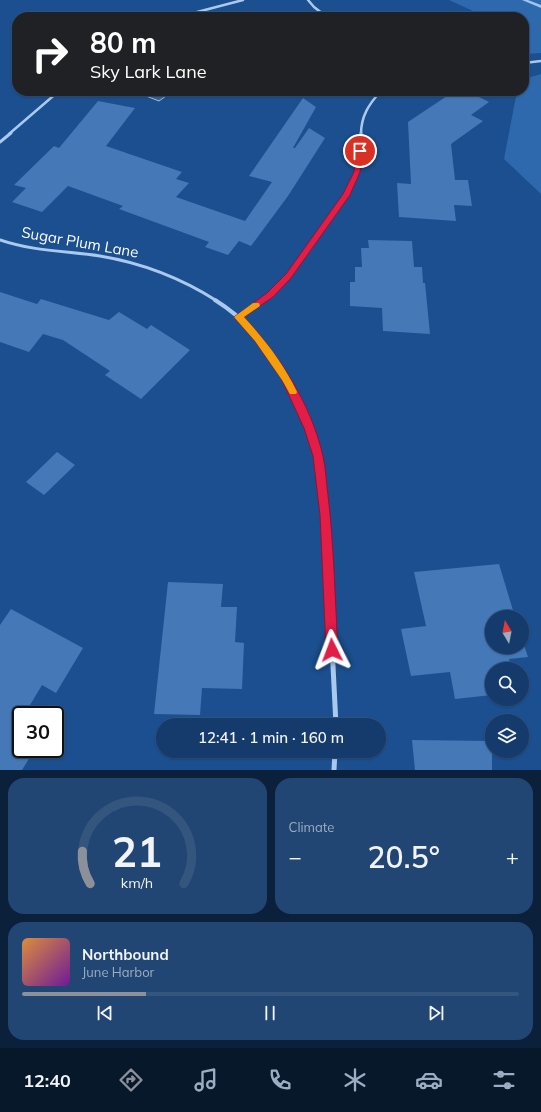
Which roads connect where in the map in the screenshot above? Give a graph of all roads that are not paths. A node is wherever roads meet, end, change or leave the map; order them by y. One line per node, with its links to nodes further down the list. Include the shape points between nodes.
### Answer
1 (243, 0): 3 (street)
2 (308, 0): 4 (street)
3 (195, 12)
4 (320, 12)
5 (541, 61): 6 (street)
6 (529, 63)
7 (53, 96): 9 (street)
8 (375, 96): 11 (street, via 362,120 358,167 347,195 281,285)
9 (0, 142)
10 (0, 240): 11 (street, Sugar Plum Lane, via 33,249 103,256 152,269 197,290)
11 (238, 317): 12 (street, Sugar Plum Lane, via 258,339 285,377 306,421 318,456 325,515)
12 (336, 718)
13 (335, 758): 14 (street)
14 (334, 770)

